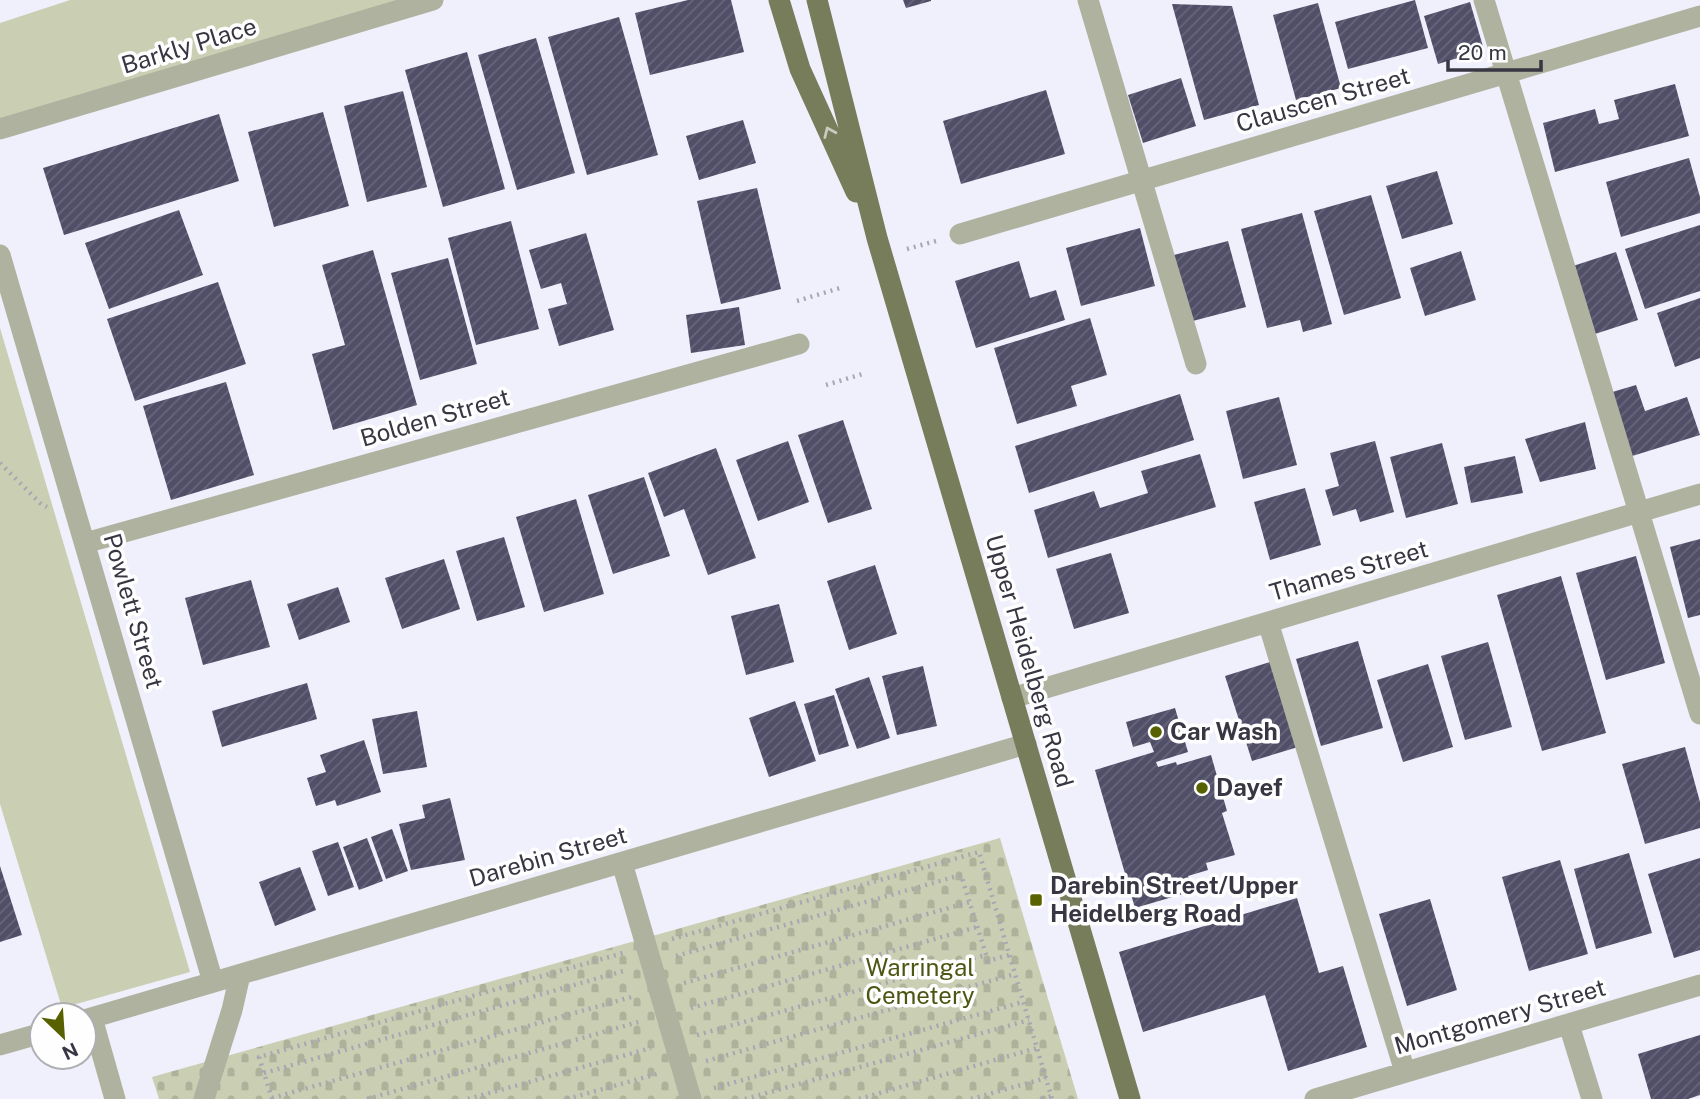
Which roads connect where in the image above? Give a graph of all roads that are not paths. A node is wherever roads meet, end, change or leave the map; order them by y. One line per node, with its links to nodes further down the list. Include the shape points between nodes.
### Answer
1 (433, 0): 8 (street, Barkly Place)
2 (779, 0): 11 (main road, Upper Heidelberg Road, one-way to 2, via 800,69)
3 (817, 0): 11 (main road, Upper Heidelberg Road)
4 (1088, 0): 9 (street)
5 (1484, 0): 7 (street)
6 (1700, 16): 7 (street, Clauscen Street)
7 (1506, 74): 9 (street, Clauscen Street); 16 (street)
8 (0, 129)
9 (1141, 181): 10 (street, Clauscen Street); 14 (street)
10 (960, 234)
11 (880, 247): 19 (main road, Upper Heidelberg Road)
12 (0, 256): 17 (street, Powlett Street)
13 (799, 344): 17 (street, Bolden Street)
14 (1196, 364)
15 (1700, 494): 16 (street, Thames Street)
16 (1640, 513): 18 (street, Thames Street); 20 (street)
17 (83, 533): 24 (street, Powlett Street)
18 (1268, 622): 19 (street, Thames Street); 31 (street)
19 (1012, 698): 21 (main road, Upper Heidelberg Road)
20 (1700, 714)
21 (1026, 744): 22 (street, Darebin Street); 36 (main road, Upper Heidelberg Road)
22 (622, 863): 23 (street, Darebin Street); 33 (street)
23 (240, 975): 24 (street, Darebin Street); 35 (street)
24 (213, 982): 26 (street, Darebin Street)
25 (1700, 985): 27 (street, Montgomery Street)
26 (98, 1016)
27 (1569, 1025): 31 (street, Montgomery Street); 38 (street)
28 (28, 1036): 29 (street)
29 (0, 1045)
30 (98, 1048): 34 (street)
31 (1405, 1072): 32 (street, Montgomery Street)
32 (1368, 1091): 37 (street, Montgomery Street)
33 (691, 1097)
34 (116, 1099)
35 (204, 1099)
36 (1130, 1099)
37 (1315, 1099)
38 (1592, 1099)

